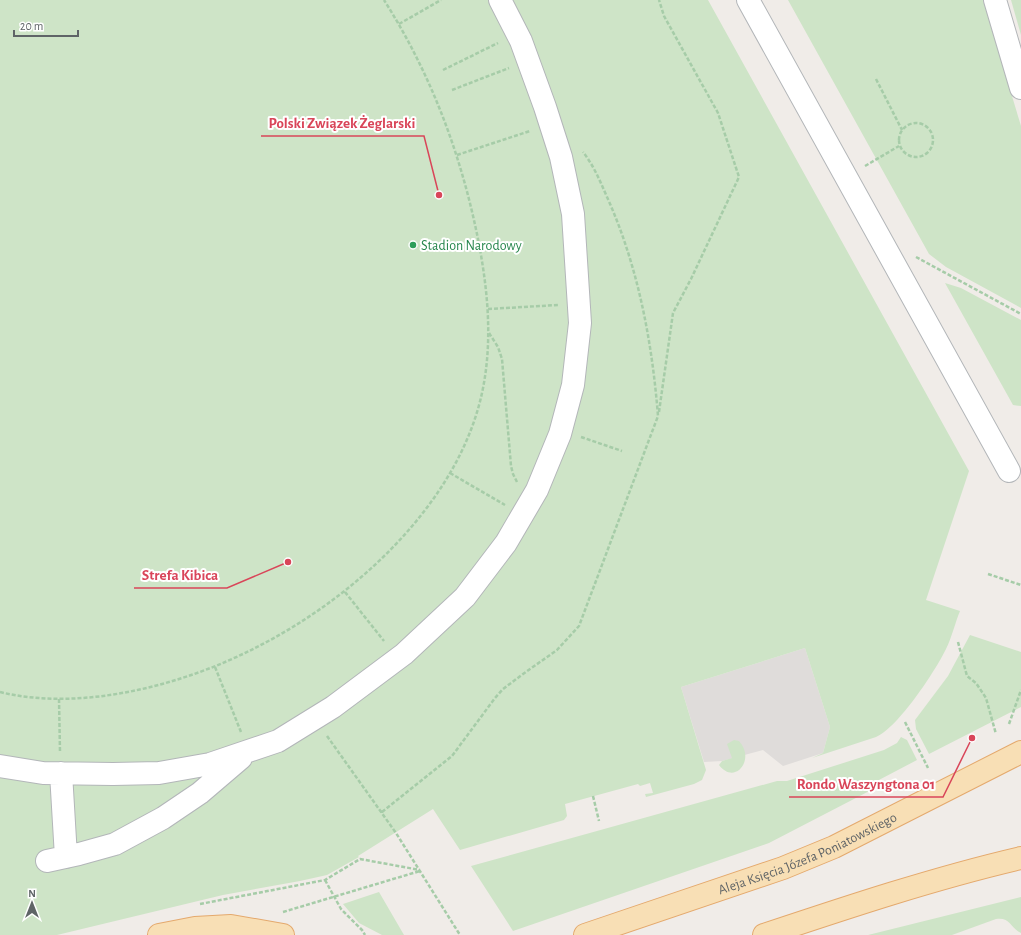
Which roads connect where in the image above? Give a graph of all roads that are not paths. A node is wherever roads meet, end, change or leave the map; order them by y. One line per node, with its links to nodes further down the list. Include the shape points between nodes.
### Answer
1 (500, 0): 6 (street, via 521,41 545,107 561,157 573,214 580,323 573,386 560,434 528,506 506,543 465,597 404,654 334,707 278,741)
2 (748, 0): 5 (street)
3 (995, 0): 4 (street)
4 (1021, 88)
5 (1009, 471)
6 (249, 751): 8 (street, via 210,764 159,773 113,774); 8 (street, via 200,793 163,818 115,844 56,859)
7 (1021, 752): 13 (main road, Aleja Księcia Józefa Poniatowskiego, via 834,847 783,868)
8 (61, 765): 9 (street, via 43,773)
9 (0, 766)
10 (1021, 858): 14 (main road, via 820,916)
11 (159, 935): 12 (main road, via 195,928 231,926)
12 (282, 935)
13 (585, 935)
14 (764, 935)

